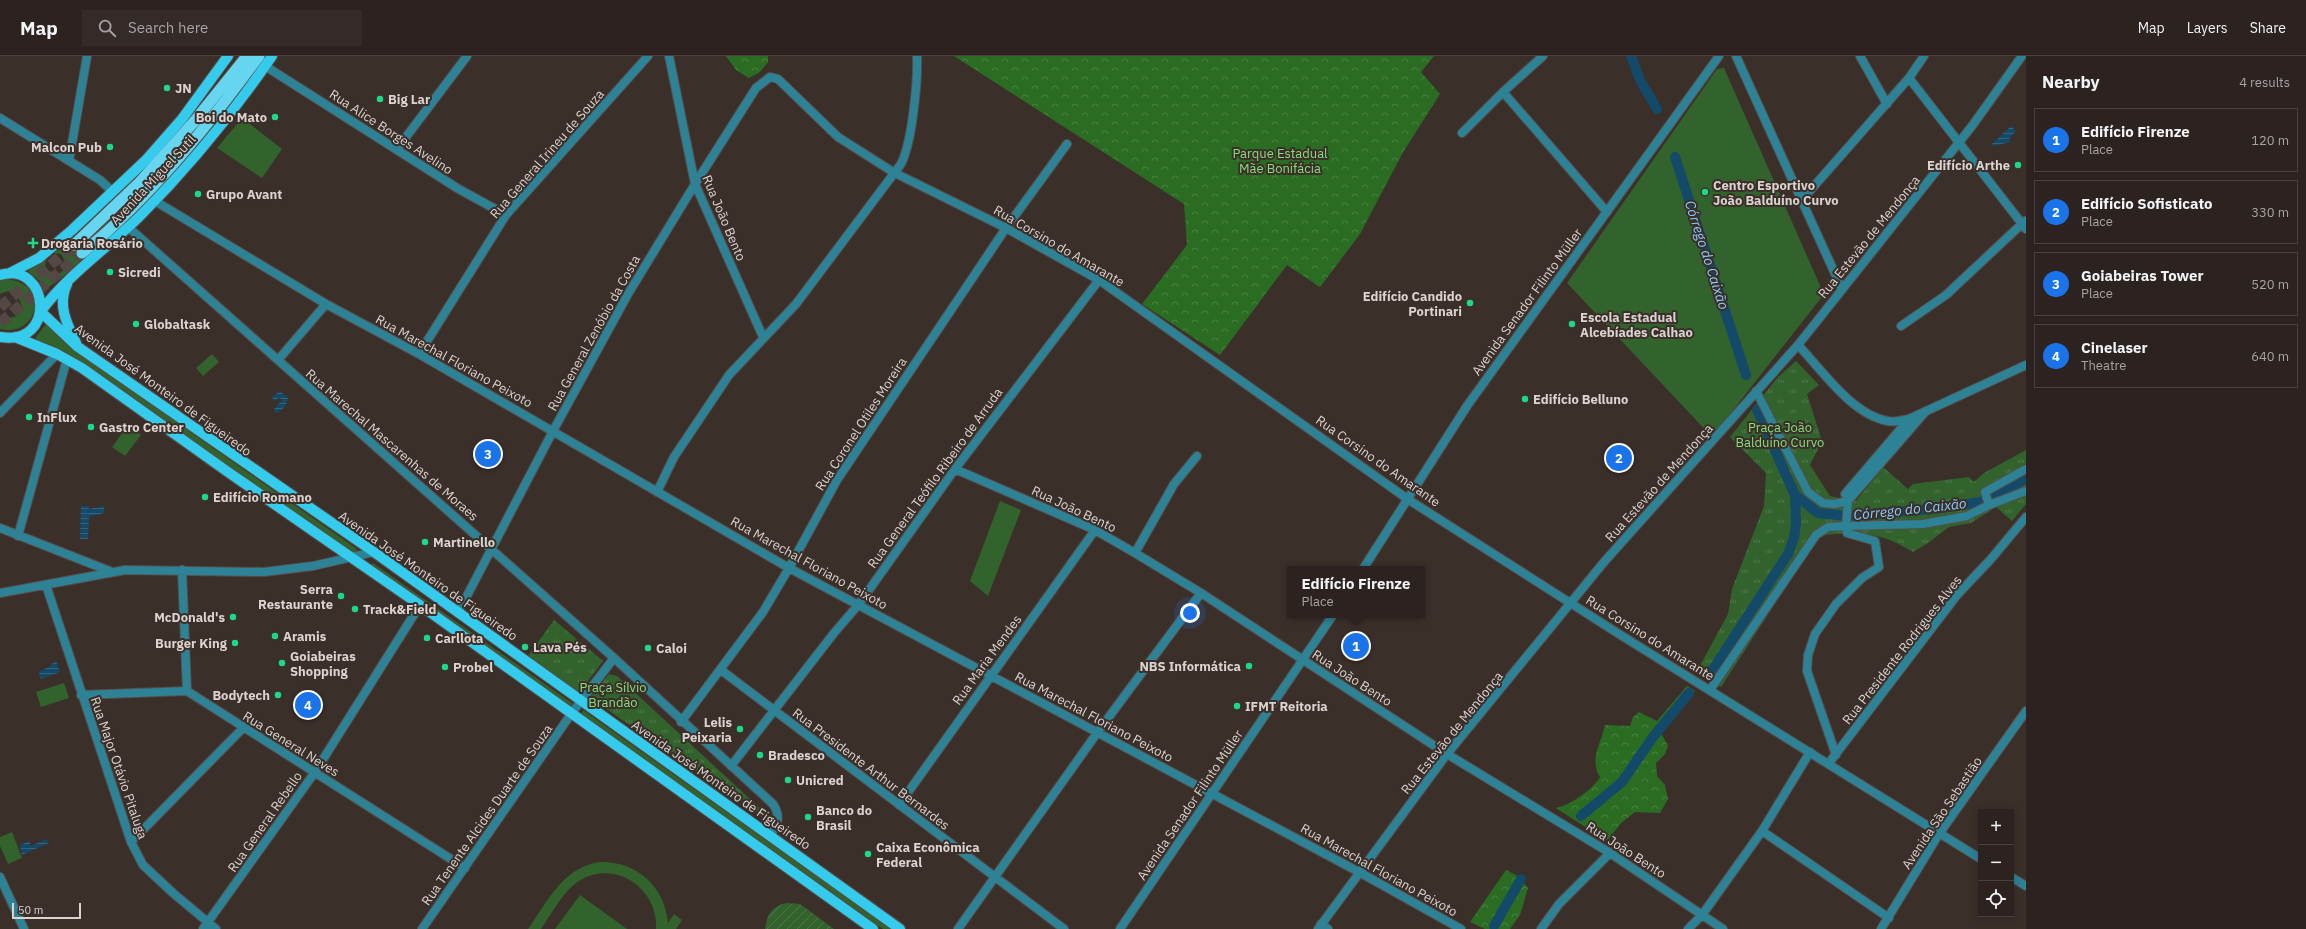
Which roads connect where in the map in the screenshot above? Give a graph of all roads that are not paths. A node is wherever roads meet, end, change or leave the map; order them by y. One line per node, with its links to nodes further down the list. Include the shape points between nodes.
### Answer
1 (87, 56): 25 (street)
2 (228, 56): 28 (main road, Avenida Miguel Sutil, via 165,139)
3 (247, 56): 36 (highway, via 150,172)
4 (272, 56): 15 (main road, Avenida Miguel Sutil)
5 (467, 56): 24 (street)
6 (648, 56): 32 (street, Rua General Irineu de Souza)
7 (669, 56): 27 (street, Rua João Bento)
8 (917, 56): 26 (street, via 917,83 906,152 901,164)
9 (1543, 56): 18 (street)
10 (1719, 56): 31 (street, Avenida Senador Filinto Müller)
11 (1736, 56): 30 (street)
12 (1860, 56): 19 (street)
13 (1924, 56): 17 (street)
14 (2022, 56): 22 (street, Rua Estevão de Mendonça)
15 (262, 61): 24 (street, Rua Alice Borges Avelino); 29 (main road, Avenida Miguel Sutil, via 209,140); 37 (highway, via 166,172 120,220)
16 (770, 77): 26 (street, Rua Corsino do Amarante, via 778,79 838,137); 27 (street, Rua General Zenóbio da Costa, via 756,88)
17 (1909, 78): 19 (street); 22 (street)
18 (1503, 92): 21 (street); 31 (street)
19 (1887, 104): 30 (street)
20 (0, 118): 25 (street)
21 (1462, 133)
22 (1959, 143): 33 (street); 41 (street, Rua Estevão de Mendonça)
23 (1067, 144): 35 (street, Rua Coronel Otiles Moreira)
24 (397, 150): 32 (street, Rua Alice Borges Avelino, via 456,188)
25 (69, 161): 28 (street)
26 (893, 172): 35 (street, Rua Corsino do Amarante); 45 (street, via 796,304)
27 (695, 184): 45 (street, Rua João Bento); 58 (street, Rua General Zenóbio da Costa, via 628,294)
28 (113, 192): 38 (main road, Avenida Miguel Sutil, via 39,258)
29 (155, 201): 34 (main road, Avenida Miguel Sutil); 42 (street, Rua Marechal Floriano Peixoto)
30 (1802, 201): 41 (street)
31 (1607, 212): 65 (street, Avenida Senador Filinto Müller, via 1467,406)
32 (506, 215): 50 (street, Rua General Irineu de Souza)
33 (2025, 224): 44 (street, via 1946,295)
34 (128, 227): 39 (main road, Avenida Miguel Sutil); 52 (street, Rua Marechal Mascarenhas de Moraes)
35 (1006, 228): 40 (street, Rua Corsino do Amarante); 77 (street, Rua Coronel Otiles Moreira, via 837,480)
36 (74, 245)
37 (82, 253)
38 (5, 274): 43 (main road, via 23,277 34,285 40,298)
39 (70, 279): 43 (main road, Avenida Miguel Sutil); 48 (main road, via 64,291 64,315)
40 (1099, 280): 60 (street, Rua General Teófilo Ribeiro de Arruda); 65 (street, Rua Corsino do Amarante)
41 (1842, 289): 47 (street, Rua Estevão de Mendonça)
42 (326, 304): 50 (street, Rua Marechal Floriano Peixoto); 52 (street)
43 (41, 312): 46 (main road, Avenida Miguel Sutil, via 29,331); 48 (main road, Avenida José Monteiro de Figueiredo)
44 (1901, 326)
45 (763, 337): 63 (street, via 729,375 711,401 674,457)
46 (6, 338): 49 (main road)
47 (1798, 344): 54 (street, Rua Estevão de Mendonça); 57 (street, via 1849,400 1869,416 1889,422)
48 (78, 347): 73 (main road, Avenida José Monteiro de Figueiredo)
49 (57, 354): 51 (main road); 56 (street)
50 (419, 354): 58 (street, Rua Marechal Floriano Peixoto)
51 (67, 359): 71 (street); 75 (main road)
52 (278, 360): 72 (street, Rua Marechal Mascarenhas de Moraes)
53 (2026, 365): 55 (street)
54 (1756, 391): 64 (street, via 1808,492 1824,503 1834,504); 83 (street, Rua Estevão de Mendonça, via 1604,562)
55 (1927, 410): 57 (street); 64 (street)
56 (0, 413)
57 (1909, 419): 64 (street)
58 (553, 431): 63 (street, Rua Marechal Floriano Peixoto); 72 (street, Rua General Zenóbio da Costa)
59 (1197, 456): 74 (street, via 1174,484)
60 (955, 469): 70 (street, Rua João Bento); 84 (street, Rua General Teófilo Ribeiro de Arruda)
61 (2026, 469): 66 (street, via 1985,492)
62 (2026, 491): 66 (street)
63 (657, 492): 77 (street, Rua Marechal Floriano Peixoto)
64 (1847, 498): 68 (street)
65 (1409, 500): 76 (street, Avenida Senador Filinto Müller); 83 (street, Rua Corsino do Amarante)
66 (1989, 505): 68 (street, via 1967,516 1923,524)
67 (2026, 517): 104 (street, Rua Presidente Rodrigues Alves, via 1957,596)
68 (1846, 523): 92 (street, via 1828,527 1816,535); 104 (street, via 1847,533 1875,541 1878,567 1862,578 1836,604 1815,634 1808,655 1807,671)
69 (0, 528): 71 (street)
70 (1095, 530): 74 (street, Rua João Bento); 91 (street, Rua Maria Mendes)
71 (18, 536): 79 (street)
72 (492, 550): 86 (street, Rua General Zenóbio da Costa); 88 (street, Rua Marechal Mascarenhas de Moraes)
73 (374, 552): 75 (street); 86 (main road, Avenida José Monteiro de Figueiredo)
74 (1135, 553): 82 (street, Rua João Bento)
75 (352, 558): 78 (street, via 264,572); 85 (main road)
76 (1365, 566)
77 (790, 568): 84 (street, Rua Marechal Floriano Peixoto); 90 (street, Rua Coronel Otiles Moreira, via 763,612)
78 (182, 570): 79 (street, via 141,569); 93 (street)
79 (112, 572): 80 (street)
80 (46, 585): 81 (street); 94 (street, Rua Major Otávio Pitaluga)
81 (0, 593)
82 (1201, 593): 89 (street, Rua João Bento); 101 (street)
83 (1572, 602): 92 (street, Rua Corsino do Amarante); 103 (street, Rua Estevão de Mendonça)
84 (859, 604): 91 (street, Rua Marechal Floriano Peixoto); 96 (street, Rua General Teófilo Ribeiro de Arruda)
85 (420, 605): 98 (main road); 107 (street, Rua General Rebello)
86 (458, 613): 95 (main road, Avenida José Monteiro de Figueiredo)
87 (1331, 618): 89 (street, Avenida Senador Filinto Müller)
88 (614, 658): 95 (street, Rua Tenente Alcides Duarte de Souza); 99 (street, Rua Marechal Mascarenhas de Moraes)
89 (1303, 660): 103 (street, Rua João Bento); 108 (street, Avenida Senador Filinto Müller)
90 (721, 670): 96 (street, Rua Presidente Arthur Bernardes); 99 (street, Rua Coronel Otiles Moreira)
91 (991, 675): 101 (street, Rua Marechal Floriano Peixoto); 109 (street, Rua Maria Mendes)
92 (1710, 690): 102 (street, Rua Corsino do Amarante)
93 (187, 691): 94 (street); 100 (street, Rua General Neves)
94 (81, 695): 113 (street, Rua Major Otávio Pitaluga)
95 (580, 702): 98 (street, Rua Tenente Alcides Duarte de Souza); 112 (main road, Avenida José Monteiro de Figueiredo)
96 (776, 711): 106 (street, Rua General Teófilo Ribeiro de Arruda); 109 (street, Rua Presidente Arthur Bernardes)
97 (2026, 711): 111 (street, Avenida São Sebastião)
98 (571, 714): 116 (street, Rua Tenente Alcides Duarte de Souza); 129 (main road)
99 (681, 722): 106 (street, Rua Marechal Mascarenhas de Moraes)
100 (243, 728): 107 (street, Rua General Neves); 113 (street)
101 (1097, 733): 108 (street, Rua Marechal Floriano Peixoto); 119 (street)
102 (1810, 752): 105 (street, Rua Corsino do Amarante); 110 (street)
103 (1447, 754): 114 (street, Rua João Bento); 117 (street, Rua Estevão de Mendonça)
104 (1836, 755): 105 (street, Rua Presidente Rodrigues Alves)
105 (1829, 763): 111 (street, Rua Corsino do Amarante)
106 (732, 766): 112 (street, Rua Marechal Mascarenhas de Moraes, via 776,808 778,821)
107 (314, 772): 116 (street, Rua General Neves); 124 (street, Rua General Rebello)
108 (1213, 793): 117 (street, Rua Marechal Floriano Peixoto); 133 (street, Avenida Senador Filinto Müller)
109 (898, 805): 119 (street, Rua Presidente Arthur Bernardes)
110 (1762, 831): 122 (street); 123 (street)
111 (1939, 834): 115 (street, Rua Corsino do Amarante); 123 (street, Avenida São Sebastião)
112 (770, 835): 130 (main road, Avenida José Monteiro de Figueiredo)
113 (131, 842): 124 (street, Rua Major Otávio Pitaluga, via 143,865)
114 (1610, 852): 122 (street, Rua João Bento); 135 (street, via 1559,904)
115 (1978, 857)
116 (465, 868): 128 (street, Rua Tenente Alcides Duarte de Souza)
117 (1360, 872): 125 (street, Rua Estevão de Mendonça); 134 (street, Rua Marechal Floriano Peixoto)
118 (0, 876): 126 (street)
119 (995, 878): 131 (street); 132 (street, Rua Presidente Arthur Bernardes)
120 (2014, 879): 121 (street)
121 (2026, 886)
122 (1702, 915): 136 (street); 137 (street, Rua João Bento)
123 (1889, 918): 138 (street, Avenida São Sebastião)
124 (206, 926): 127 (street, Rua Major Otávio Pitaluga)
125 (1322, 927)
126 (24, 929)
127 (216, 929)
128 (422, 929)
129 (873, 929)
130 (900, 929)
131 (958, 929)
132 (1064, 929)
133 (1120, 929)
134 (1461, 929)
135 (1541, 929)
136 (1688, 929)
137 (1723, 929)
138 (1880, 929)

